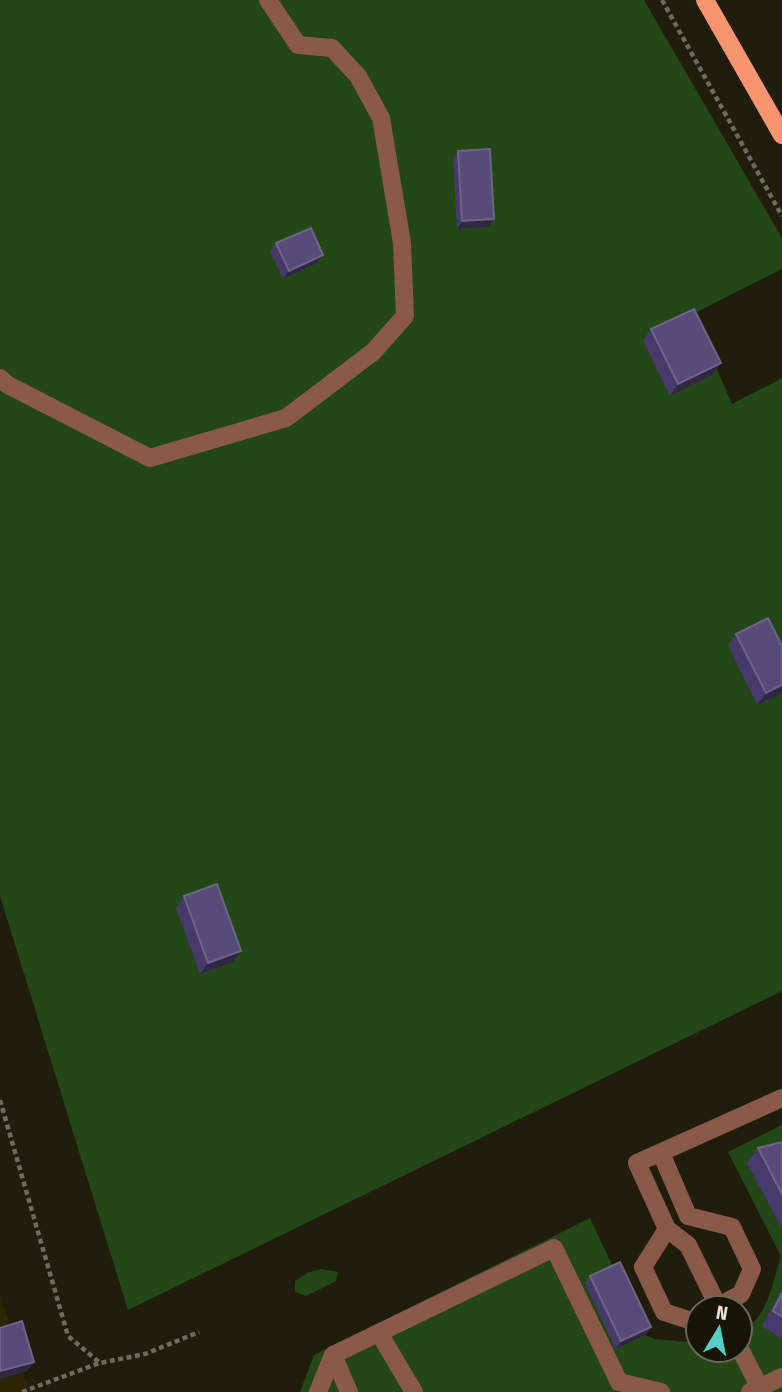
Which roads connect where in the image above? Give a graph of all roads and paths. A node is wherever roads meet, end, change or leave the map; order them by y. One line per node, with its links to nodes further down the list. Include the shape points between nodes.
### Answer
1 (268, 0): 6 (lane, via 298,45 332,48 358,76 381,118 402,243 405,316 373,352 286,418 150,458)
2 (662, 0): 5 (path)
3 (705, 0): 4 (main road)
4 (782, 135)
5 (782, 216)
6 (0, 378)
7 (782, 1098): 9 (lane)
8 (0, 1100): 19 (path, via 68,1336)
9 (661, 1153): 10 (lane); 11 (lane, via 638,1163)
10 (688, 1216): 12 (lane); 14 (lane, via 732,1227 752,1269)
11 (667, 1229): 12 (lane); 15 (lane, via 643,1267 664,1312)
12 (688, 1245): 13 (lane)
13 (711, 1294)
14 (741, 1294)
15 (684, 1318)
16 (199, 1332): 19 (path, via 145,1354)
17 (379, 1333): 18 (lane); 26 (lane); 27 (lane, via 554,1248 619,1382)
18 (333, 1355): 24 (lane); 25 (lane)
19 (100, 1363): 23 (path)
20 (746, 1364): 22 (lane)
21 (782, 1377): 22 (lane)
22 (757, 1390)
23 (22, 1392)
24 (318, 1392)
25 (349, 1392)
26 (414, 1392)
27 (661, 1392)

